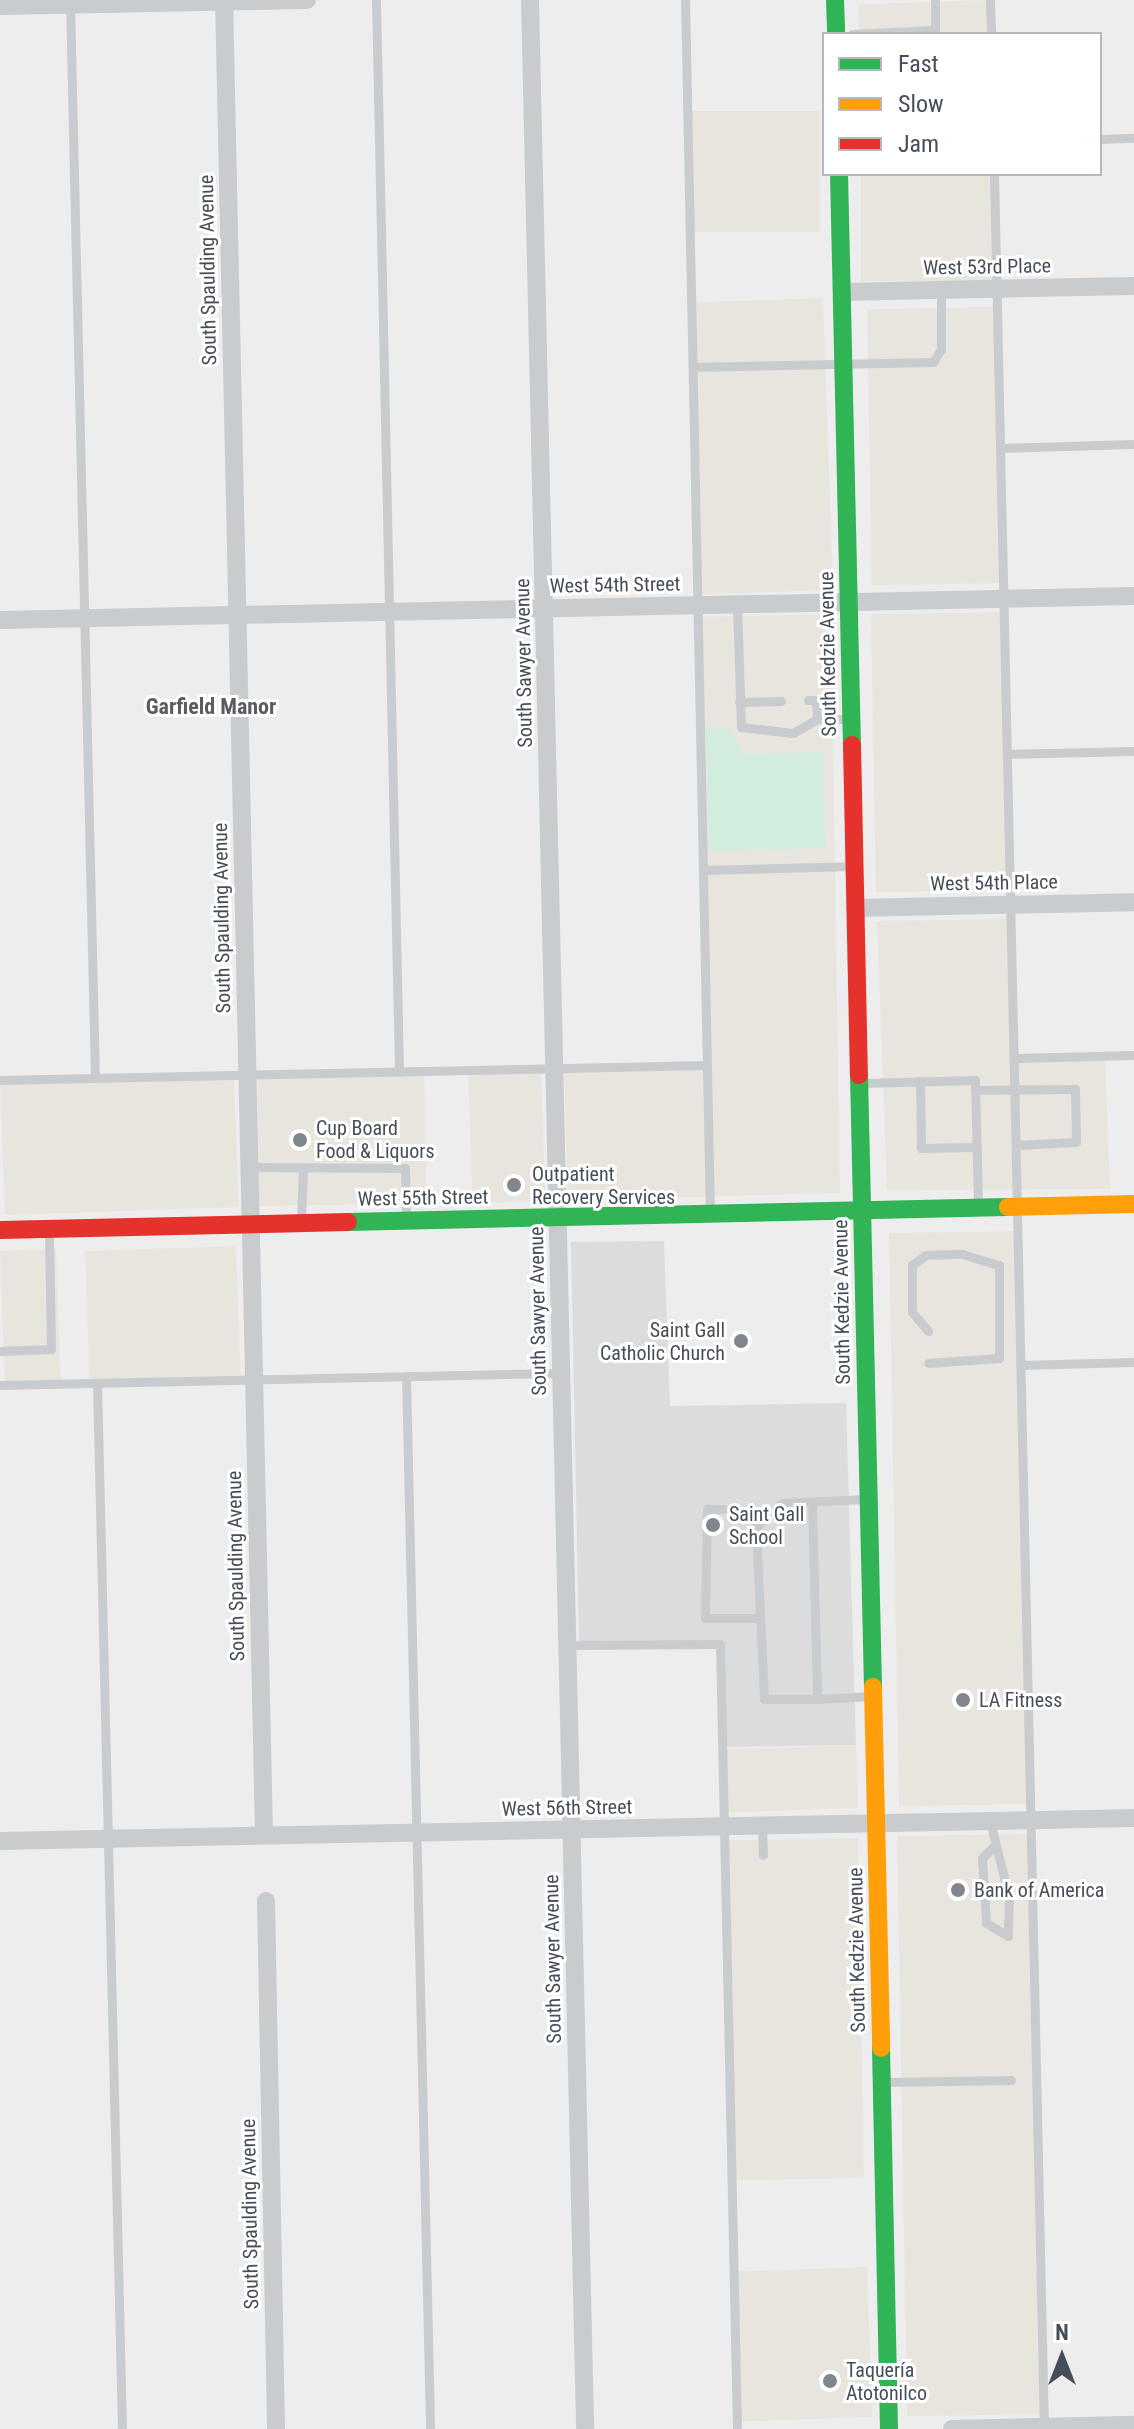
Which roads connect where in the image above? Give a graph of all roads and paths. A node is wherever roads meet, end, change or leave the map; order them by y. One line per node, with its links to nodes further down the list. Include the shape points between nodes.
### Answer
1 (307, 0): 8 (street)
2 (376, 0): 32 (lane)
3 (530, 0): 31 (street, South Sawyer Avenue)
4 (685, 0): 23 (lane)
5 (835, 0): 11 (main road)
6 (935, 0): 12 (lane)
7 (990, 0): 13 (lane)
8 (224, 1): 9 (street); 33 (street, South Spaulding Avenue)
9 (70, 2): 10 (street); 34 (lane)
10 (0, 6)
11 (836, 32)
12 (935, 32)
13 (991, 32)
14 (1134, 138): 15 (lane)
15 (1102, 139)
16 (839, 176): 21 (main road, South Kedzie Avenue)
17 (994, 176): 19 (lane)
18 (1134, 286): 19 (street, West 53rd Place)
19 (997, 289): 20 (street, West 53rd Place); 25 (lane)
20 (941, 290): 21 (street, West 53rd Place); 22 (lane, via 941,349 933,362)
21 (842, 292): 22 (main road, South Kedzie Avenue)
22 (843, 365): 23 (lane); 28 (main road, South Kedzie Avenue)
23 (693, 367): 29 (lane)
24 (1134, 444): 25 (lane)
25 (1001, 448): 27 (lane)
26 (1134, 596): 27 (street, West 54th Street)
27 (1004, 599): 28 (street, West 54th Street); 42 (lane)
28 (849, 602): 30 (street, West 54th Street); 39 (main road, South Kedzie Avenue)
29 (698, 605): 30 (street, West 54th Street); 31 (street, West 54th Street); 44 (lane)
30 (737, 605): 38 (lane)
31 (544, 608): 32 (street, West 54th Street); 51 (street, South Sawyer Avenue)
32 (389, 612): 33 (street, West 54th Street); 52 (lane)
33 (237, 615): 34 (street, West 54th Street); 53 (street, South Spaulding Avenue)
34 (83, 618): 35 (street, West 54th Street); 54 (lane)
35 (0, 620)
36 (808, 700): 40 (lane, via 816,700)
37 (781, 701): 38 (lane)
38 (739, 702): 40 (lane, via 741,727 793,733)
39 (851, 719): 40 (lane); 43 (main road, South Kedzie Avenue)
40 (813, 723)
41 (1134, 751): 42 (lane)
42 (1007, 754): 46 (lane)
43 (854, 866): 44 (lane); 47 (main road, South Kedzie Avenue)
44 (703, 870): 50 (lane)
45 (1134, 902): 46 (street, West 54th Place)
46 (1011, 905): 47 (street, West 54th Place); 49 (lane)
47 (855, 908): 57 (main road, South Kedzie Avenue)
48 (1134, 1055): 49 (lane)
49 (1014, 1058): 58 (lane)
50 (707, 1065): 51 (lane); 68 (lane)
51 (555, 1069): 52 (lane); 69 (street, South Sawyer Avenue)
52 (399, 1072): 53 (lane)
53 (247, 1075): 54 (lane); 62 (street, South Spaulding Avenue)
54 (95, 1078): 55 (lane)
55 (0, 1080)
56 (920, 1081): 57 (lane); 59 (lane, via 975,1080); 61 (lane, via 921,1148)
57 (859, 1083): 67 (main road, South Kedzie Avenue)
58 (1015, 1089): 59 (lane); 60 (lane); 60 (lane, via 1075,1089 1076,1142)
59 (975, 1090): 61 (lane)
60 (1016, 1145): 65 (lane)
61 (976, 1147): 66 (lane)
62 (249, 1167): 63 (lane); 72 (street, South Spaulding Avenue)
63 (303, 1167): 70 (lane, via 405,1168); 71 (lane)
64 (1134, 1204): 65 (main road, West 55th Street)
65 (1017, 1206): 66 (main road, West 55th Street); 79 (lane)
66 (978, 1207): 67 (main road, West 55th Street)
67 (862, 1210): 68 (main road, West 55th Street); 85 (main road, South Kedzie Avenue)
68 (710, 1214): 69 (main road, West 55th Street)
69 (558, 1217): 70 (main road, West 55th Street); 80 (street, South Sawyer Avenue)
70 (407, 1221): 71 (main road, West 55th Street)
71 (301, 1223): 72 (main road, West 55th Street)
72 (251, 1225): 73 (main road, West 55th Street); 82 (street, South Spaulding Avenue)
73 (49, 1229): 74 (main road, West 55th Street); 76 (lane, via 51,1349)
74 (0, 1230)
75 (928, 1331): 78 (lane, via 912,1312 912,1265 926,1255 962,1254 999,1265 999,1358)
76 (0, 1351)
77 (1134, 1362): 79 (lane)
78 (928, 1363)
79 (1021, 1365): 93 (lane)
80 (561, 1373): 81 (lane); 89 (street, South Sawyer Avenue)
81 (406, 1376): 82 (lane); 99 (lane)
82 (254, 1380): 83 (lane); 100 (street, South Spaulding Avenue)
83 (97, 1383): 84 (lane); 101 (lane)
84 (0, 1385)
85 (868, 1499): 86 (lane); 90 (main road, South Kedzie Avenue)
86 (812, 1502): 88 (lane, via 782,1503 756,1527); 91 (lane)
87 (723, 1509): 88 (lane, via 707,1509 705,1618)
88 (760, 1618): 91 (lane, via 764,1699)
89 (568, 1645): 97 (lane, via 720,1644); 98 (street, South Sawyer Avenue)
90 (873, 1696): 91 (lane); 95 (main road, South Kedzie Avenue)
91 (817, 1699)
92 (1134, 1818): 93 (street, West 56th Street)
93 (1031, 1820): 94 (street, West 56th Street); 109 (lane)
94 (990, 1821): 95 (street, West 56th Street); 103 (lane)
95 (875, 1823): 96 (street, West 56th Street); 107 (main road, South Kedzie Avenue)
96 (762, 1826): 97 (street, West 56th Street); 104 (lane)
97 (724, 1827): 98 (street, West 56th Street); 114 (lane)
98 (572, 1830): 99 (street, West 56th Street); 113 (street, South Sawyer Avenue)
99 (416, 1833): 100 (street, West 56th Street); 112 (lane)
100 (264, 1835): 101 (street, West 56th Street)
101 (111, 1838): 102 (street, West 56th Street); 110 (lane)
102 (0, 1841)
103 (993, 1847): 103 (lane, via 982,1858 986,1923 1008,1936 1009,1898)
104 (763, 1855)
105 (266, 1901): 111 (street, South Spaulding Avenue)
106 (1011, 2080): 107 (lane)
107 (881, 2082): 115 (main road, South Kedzie Avenue)
108 (1134, 2425): 109 (street)
109 (1044, 2428): 116 (street)
110 (122, 2429)
111 (276, 2429)
112 (430, 2429)
113 (585, 2429)
114 (737, 2429)
115 (889, 2429)
116 (952, 2429)

